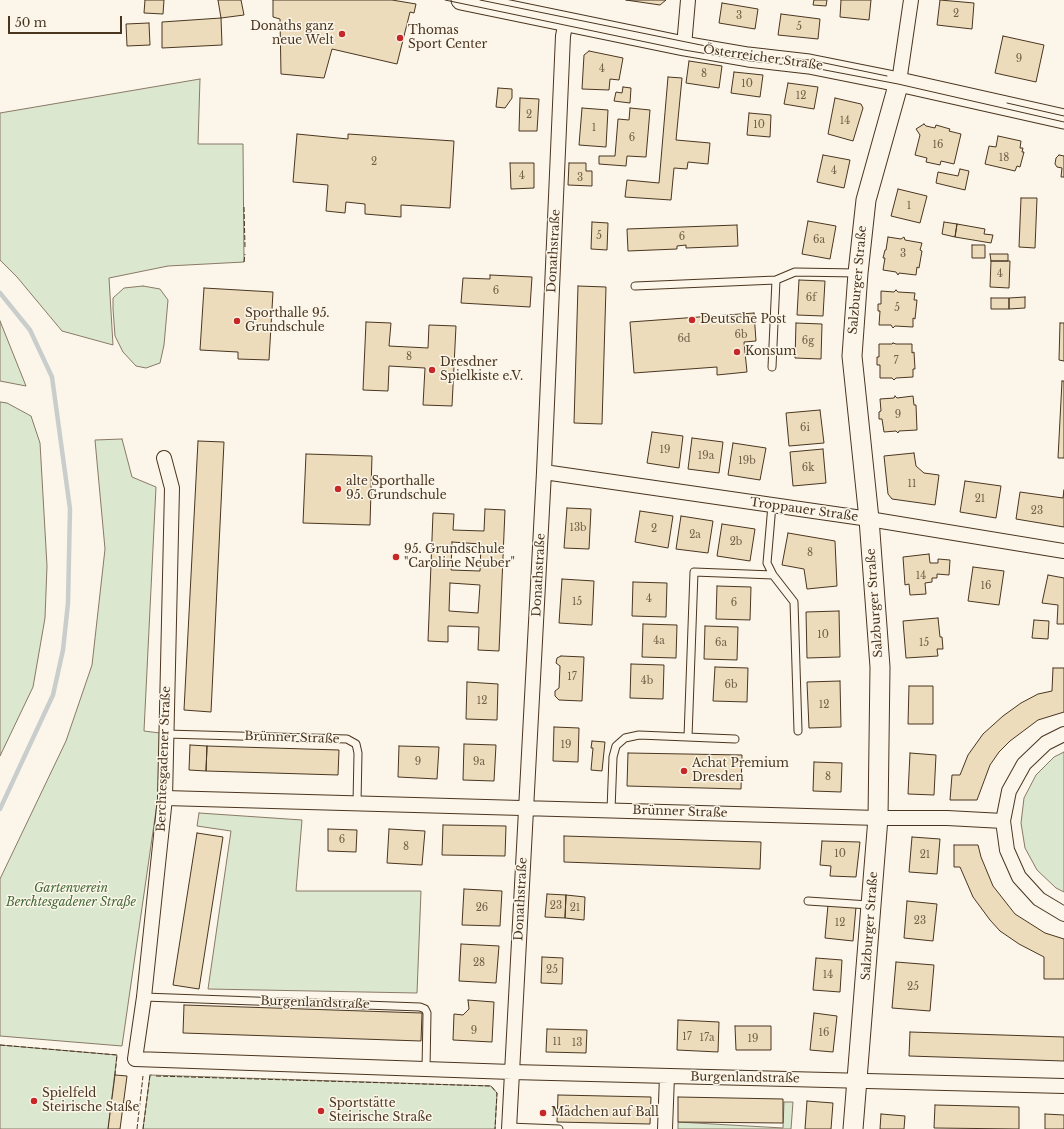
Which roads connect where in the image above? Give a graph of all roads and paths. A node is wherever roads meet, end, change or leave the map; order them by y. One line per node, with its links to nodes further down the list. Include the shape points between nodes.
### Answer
1 (461, 0): 4 (street, Österreicher Straße)
2 (688, 0): 5 (street)
3 (911, 0): 6 (street)
4 (566, 21): 5 (street, Österreicher Straße); 13 (street, Donathstraße, via 563,36)
5 (684, 46): 6 (street, Österreicher Straße, via 809,64)
6 (899, 82): 7 (street, Österreicher Straße); 8 (street, Salzburger Straße, via 866,200)
7 (1064, 119)
8 (858, 274): 9 (lane, via 795,272); 15 (street, Salzburger Straße, via 852,356)
9 (776, 280): 10 (lane); 11 (lane)
10 (635, 286)
11 (772, 367)
12 (164, 458): 19 (street, Berchtesgadener Straße, via 172,488)
13 (544, 472): 14 (street, Troppauer Straße); 25 (street, Donathstraße)
14 (772, 506): 15 (street, Troppauer Straße); 17 (lane, via 768,562)
15 (869, 519): 16 (street, Troppauer Straße); 27 (street, Salzburger Straße, via 880,667)
16 (1064, 551)
17 (773, 574): 18 (lane, via 794,602); 21 (lane, via 694,572)
18 (798, 731)
19 (166, 734): 23 (street, Berchtesgadener Straße); 24 (lane, Brünner Straße, via 346,739 356,744 358,753)
20 (1064, 734): 28 (street, via 1046,743 1024,764 1009,791)
21 (688, 737): 22 (lane); 26 (lane, via 639,735 625,738 616,746 613,756)
22 (735, 739)
23 (165, 798): 24 (street, Brünner Straße); 32 (street, Berchtesgadener Straße)
24 (357, 804): 25 (street, Brünner Straße)
25 (526, 808): 26 (street, Brünner Straße); 35 (street, Donathstraße)
26 (611, 810): 27 (street, Brünner Straße)
27 (878, 818): 28 (street, Brünner Straße); 30 (street, Salzburger Straße)
28 (1003, 821): 31 (street, via 1007,850 1019,877 1039,900)
29 (808, 901): 30 (lane)
30 (872, 905): 37 (street, Salzburger Straße)
31 (1064, 914)
32 (144, 997): 33 (street, Berchtesgadener Straße); 34 (lane, Burgenlandstraße, via 420,1007 427,1013)
33 (136, 1059): 34 (street, Burgenlandstraße)
34 (426, 1069): 35 (street, Burgenlandstraße)
35 (512, 1072): 36 (street, Burgenlandstraße); 39 (street, Donathstraße)
36 (668, 1076): 37 (street, Burgenlandstraße); 41 (street)
37 (857, 1081): 38 (street, Burgenlandstraße); 42 (street, Salzburger Straße)
38 (1064, 1086)
39 (509, 1128): 40 (lane)
40 (559, 1129)
41 (665, 1129)
42 (853, 1129)

